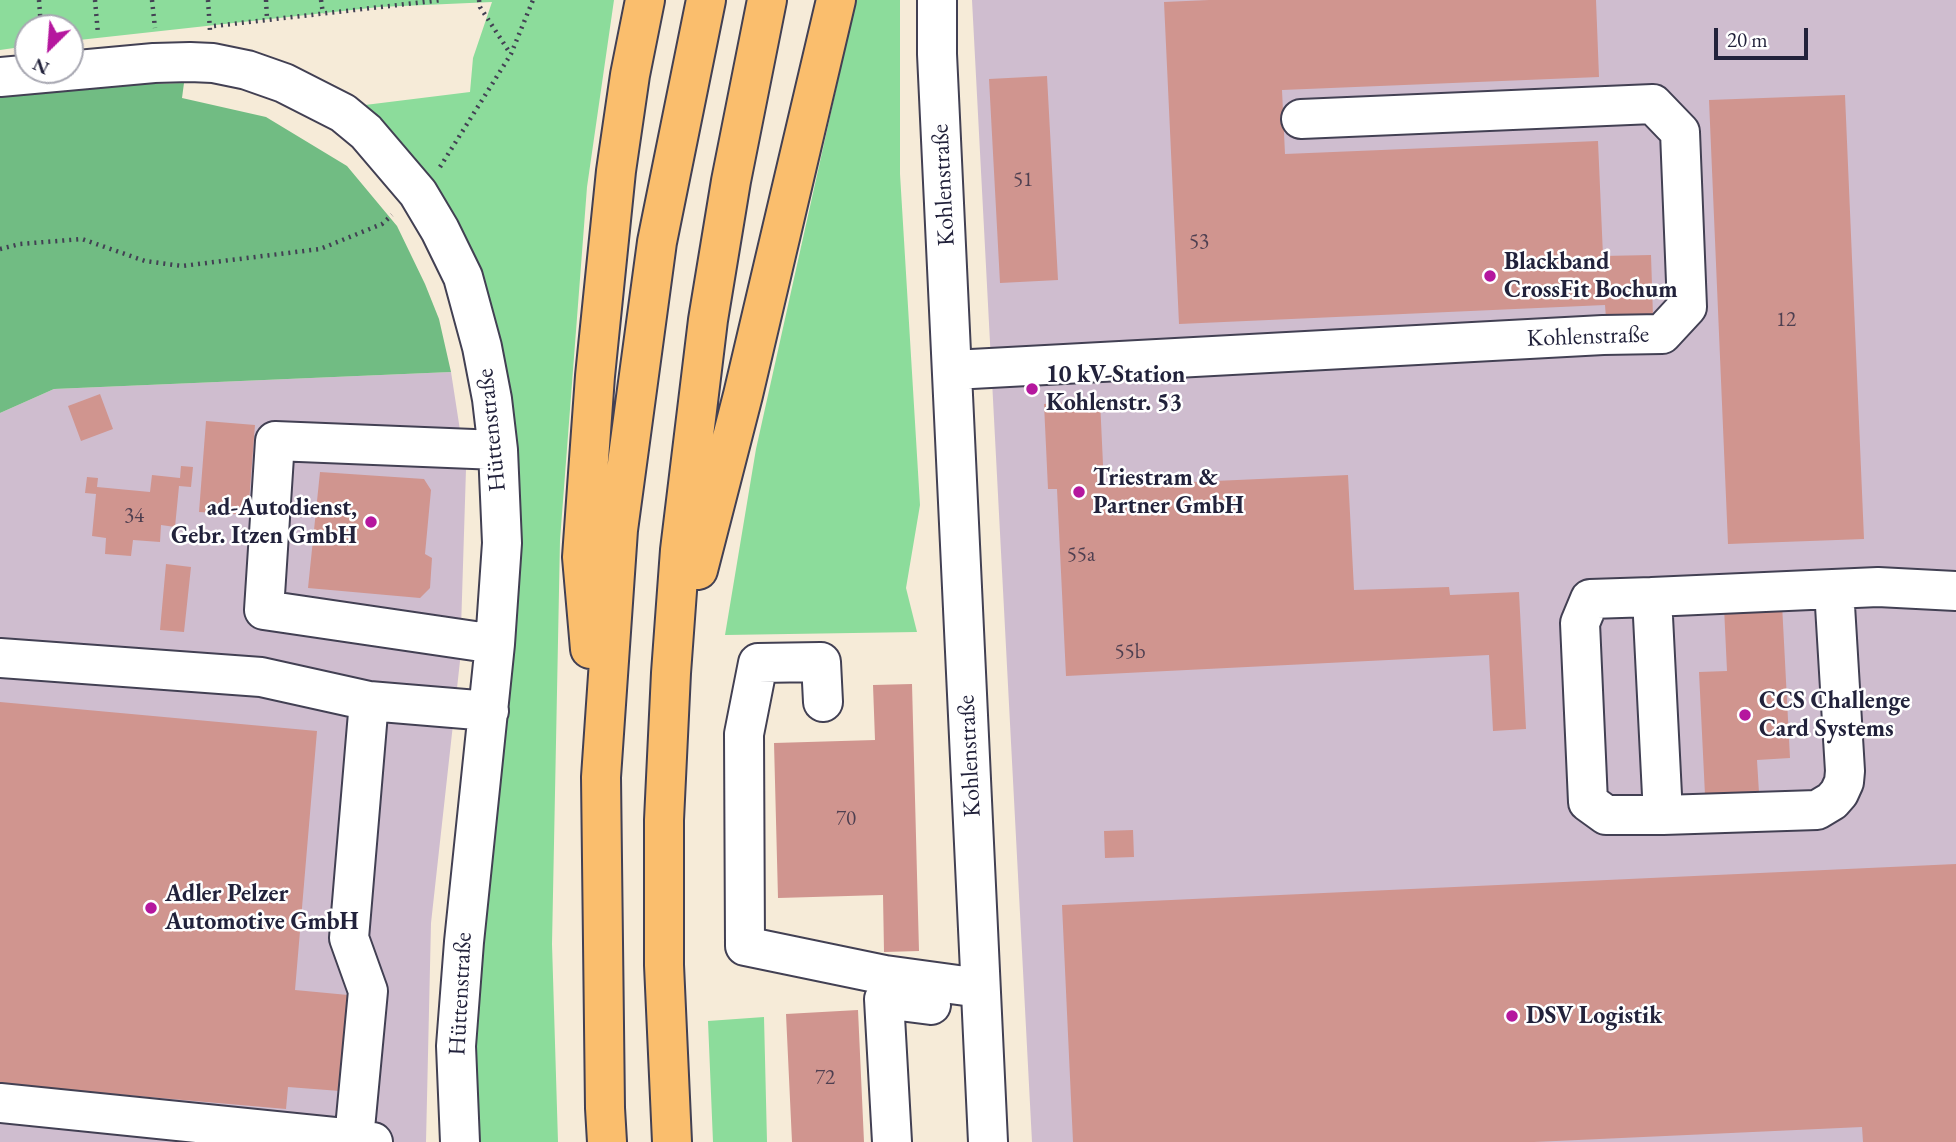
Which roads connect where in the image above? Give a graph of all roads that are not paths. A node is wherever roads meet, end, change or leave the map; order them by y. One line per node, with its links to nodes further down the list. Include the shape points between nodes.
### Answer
1 (645, 0): 19 (highway, via 616,171 582,557)
2 (706, 0): 19 (highway, via 657,242 636,388 618,530)
3 (767, 0): 15 (highway, via 708,320 680,550)
4 (836, 0): 15 (highway, via 743,395)
5 (937, 0): 8 (street, Kohlenstraße)
6 (0, 77): 9 (street, Hüttenstraße, via 153,63 213,63 284,83 343,113 366,132 418,193 463,277 482,347)
7 (1301, 119): 8 (street, Kohlenstraße, via 1653,104 1680,132 1687,307 1662,334)
8 (953, 370): 21 (street, Kohlenstraße)
9 (498, 450): 13 (street, Hüttenstraße, via 502,543); 13 (street, via 275,441 264,610)
10 (1834, 589): 11 (street); 12 (street); 20 (street, via 1845,771 1839,793 1817,810)
11 (1956, 592)
12 (1652, 597): 20 (street); 20 (street, via 1590,599 1580,623 1588,802 1606,815)
13 (495, 644): 18 (street, Hüttenstraße)
14 (0, 658): 16 (street, via 261,677)
15 (671, 673): 26 (highway, via 664,965)
16 (369, 701): 18 (street); 23 (street, via 349,937 368,991)
17 (823, 702): 21 (street, via 821,662 758,663 744,734 745,946)
18 (489, 711): 24 (street, Hüttenstraße, via 456,1046)
19 (601, 777): 25 (highway)
20 (1663, 815)
21 (981, 1000): 27 (street, via 884,999); 28 (street, Kohlenstraße)
22 (0, 1103): 23 (street)
23 (364, 1141)
24 (460, 1142)
25 (607, 1142)
26 (672, 1142)
27 (892, 1142)
28 (988, 1142)

